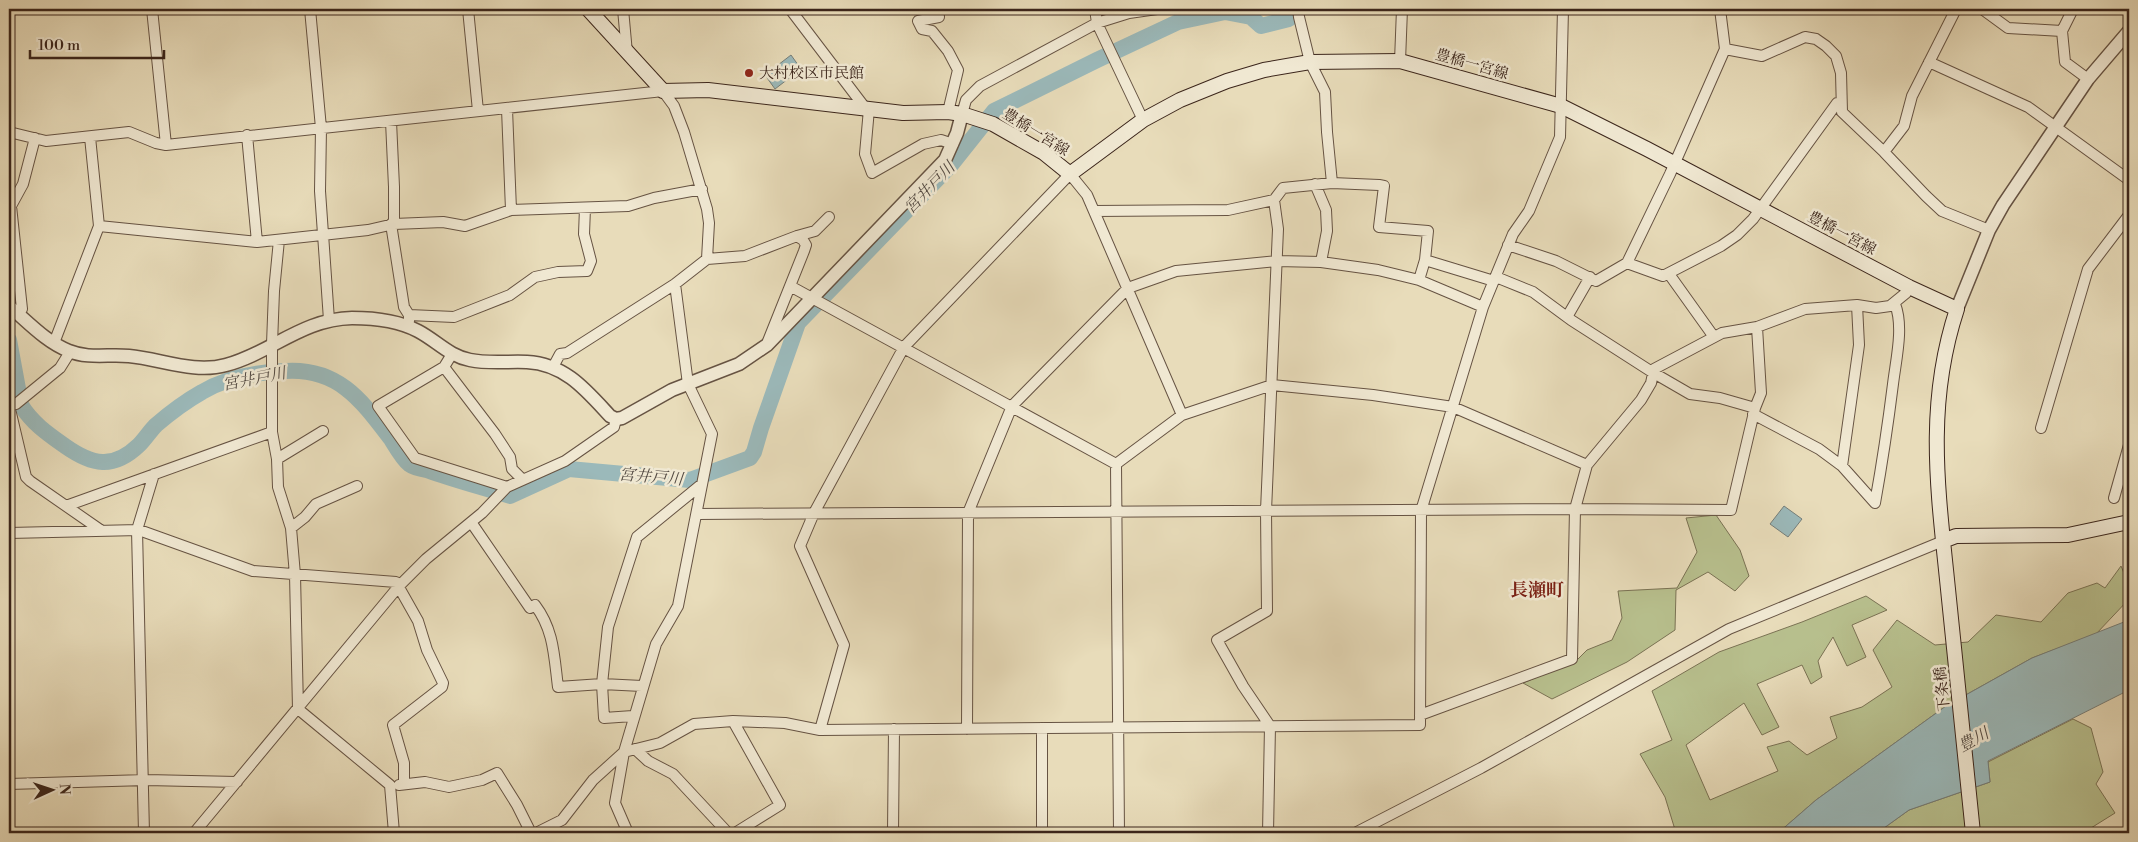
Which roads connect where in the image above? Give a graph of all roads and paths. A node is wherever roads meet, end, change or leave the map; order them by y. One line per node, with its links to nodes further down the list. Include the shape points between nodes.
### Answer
1 (152, 9): 43 (street)
2 (310, 9): 37 (street)
3 (468, 9): 31 (street)
4 (588, 9): 21 (main road)
5 (624, 9): 21 (street)
6 (790, 9): 30 (street)
7 (938, 9): 32 (street, via 939,17 918,21 922,29 932,31 958,70)
8 (1095, 9): 17 (street)
9 (1156, 9): 17 (street)
10 (1298, 9): 23 (street)
11 (1402, 9): 22 (street)
12 (1563, 9): 28 (street)
13 (1720, 9): 20 (street)
14 (1956, 9): 24 (street)
15 (1982, 9): 18 (street, via 2008,28)
16 (2073, 9): 18 (street)
17 (1097, 23): 33 (street, via 980,86 966,100); 34 (street)
18 (2062, 31): 25 (street, via 2065,62)
19 (2129, 31): 25 (street)
20 (1725, 49): 27 (street, via 1762,56 1805,37 1816,39 1836,56 1841,73); 45 (street)
21 (628, 54): 26 (main road)
22 (1400, 61): 23 (main road, 豊橋一宮線); 28 (main road, 豊橋一宮線)
23 (1310, 62): 34 (main road, 豊橋一宮線, via 1264,70 1227,82 1180,100); 48 (street, via 1326,92 1326,132)
24 (1929, 62): 36 (street, via 2028,107); 44 (street, via 1912,96 1904,126)
25 (2088, 79): 36 (street)
26 (663, 91): 29 (street); 30 (main road, 豊橋一宮線, via 708,90); 50 (street, via 674,106)
27 (1840, 103): 44 (street, via 1842,112); 53 (street)
28 (1561, 106): 45 (main road, 豊橋一宮線); 65 (street, via 1560,137 1529,211)
29 (507, 109): 31 (street); 54 (street)
30 (868, 109): 32 (main road, 豊橋一宮線, via 903,113); 42 (street, via 865,154 872,173 923,144 940,140)
31 (478, 112): 35 (street)
32 (948, 112): 33 (main road, 豊橋一宮線)
33 (962, 114): 42 (street); 46 (main road, 豊橋一宮線, via 994,124 1044,153)
34 (1143, 120): 46 (main road, 豊橋一宮線)
35 (391, 121): 37 (street); 58 (street)
36 (2056, 126): 47 (street); 60 (street, via 2002,205)
37 (321, 128): 39 (street); 61 (street, via 320,191)
38 (9, 132): 41 (street)
39 (247, 135): 43 (street); 64 (street)
40 (90, 137): 41 (street, via 46,141); 43 (street, via 129,132); 59 (street)
41 (35, 138): 84 (street, via 23,184 11,206 22,309)
42 (953, 144): 79 (street, via 936,170)
43 (166, 145)
44 (1884, 152): 60 (street, via 1942,210)
45 (1675, 164): 53 (main road, 豊橋一宮線); 70 (street)
46 (1070, 174): 55 (street, via 1087,195); 93 (street)
47 (2129, 180)
48 (1332, 182): 49 (street); 67 (street, via 1384,186 1379,227 1428,232)
49 (1316, 184): 51 (street, via 1283,188); 69 (street, via 1326,210)
50 (702, 189): 52 (street, via 628,206); 66 (street, via 709,223)
51 (1274, 200): 55 (street, via 1228,210); 68 (street, via 1278,229)
52 (585, 208): 54 (street); 87 (street, via 584,234 591,261 586,271 535,277 510,295 454,317)
53 (1761, 209): 71 (street, via 1730,240); 77 (main road, 豊橋一宮線)
54 (511, 210): 58 (street, via 465,226 443,222)
55 (1094, 211): 78 (street)
56 (2129, 215): 107 (street, via 2088,269)
57 (829, 217): 62 (street, via 815,231)
58 (392, 224): 61 (street); 87 (street, via 404,307)
59 (99, 226): 64 (street); 90 (street)
60 (1989, 230): 83 (street)
61 (324, 235): 63 (street); 86 (street)
62 (797, 236): 66 (street, via 745,256); 76 (street, via 806,246)
63 (280, 240): 64 (street); 91 (street)
64 (257, 242)
65 (1508, 245): 72 (street, via 1556,261); 73 (street)
66 (707, 259): 75 (street)
67 (1426, 260): 73 (street); 74 (street)
68 (1277, 261): 69 (street); 78 (street, via 1176,271); 100 (street)
69 (1321, 262): 74 (street)
70 (1626, 263): 71 (street, via 1662,276); 72 (street, via 1596,281)
71 (1669, 274): 89 (street)
72 (1590, 277): 85 (street)
73 (1495, 279): 82 (street); 85 (street, via 1533,292)
74 (1419, 280): 82 (street)
75 (675, 284): 97 (street, via 567,353 560,354); 99 (street)
76 (790, 286): 79 (street); 92 (street)
77 (1909, 287): 80 (street); 83 (main road, 豊橋一宮線)
78 (1128, 288): 102 (street); 105 (street)
79 (818, 300): 92 (street); 93 (street)
80 (1895, 304): 81 (street, via 1876,308); 114 (street, via 1898,349 1875,503)
81 (1857, 306): 88 (street, via 1805,309); 114 (street, via 1859,346)
82 (1483, 308): 103 (street)
83 (1957, 309): 135 (main road, via 1944,354 1936,411 1936,472)
84 (14, 310): 90 (street)
85 (1566, 317): 98 (street)
86 (329, 320): 87 (street, via 354,318 401,324); 91 (street)
87 (409, 321): 95 (street, via 419,332)
88 (1758, 327): 89 (street); 104 (street, via 1761,393)
89 (1714, 337): 98 (street)
90 (54, 343): 94 (street)
91 (272, 344): 94 (street, via 227,365 199,368 145,358); 109 (street)
92 (767, 345): 99 (street, via 740,364)
93 (904, 347): 102 (street); 126 (street)
94 (70, 352): 101 (street, via 60,368)
95 (452, 354): 96 (street); 97 (street, via 481,362 526,362)
96 (444, 367): 116 (street, via 496,434 510,457 512,469); 119 (street, via 378,406 415,458)
97 (553, 367): 106 (street, via 579,382 610,416)
98 (1652, 372): 104 (street, via 1690,394 1720,398); 113 (street, via 1650,384 1641,400)
99 (688, 384): 106 (street, via 660,396 628,416); 117 (street, via 712,434)
100 (1272, 385): 103 (street); 105 (street); 124 (street)
101 (11, 405): 121 (street, via 26,477)
102 (1012, 406): 112 (street); 127 (street)
103 (1453, 406): 113 (street); 123 (street)
104 (1754, 411): 114 (street); 122 (street, via 1731,510)
105 (1182, 415): 112 (street)
106 (616, 418): 116 (street, via 614,427 565,461)
107 (2041, 428)
108 (323, 431): 111 (street)
109 (272, 432): 111 (street); 115 (street)
110 (2129, 445): 120 (street)
111 (277, 459): 131 (street, via 278,488)
112 (1116, 464): 125 (street)
113 (1588, 465): 122 (street)
114 (1842, 466)
115 (154, 474): 121 (street); 132 (street)
116 (522, 479): 119 (street)
117 (702, 482): 128 (street); 138 (street, via 637,537 608,627)
118 (357, 486): 131 (street, via 316,504)
119 (506, 488): 129 (street)
120 (2114, 498)
121 (66, 506): 133 (street)
122 (1574, 509): 123 (street); 141 (street, via 1572,659)
123 (1421, 510): 124 (street); 141 (street)
124 (1266, 511): 125 (street); 144 (street, via 1267,611 1217,640)
125 (1117, 512): 127 (street); 146 (street)
126 (814, 513): 127 (street); 128 (street); 149 (street, via 800,546 844,645)
127 (968, 513): 148 (street)
128 (697, 514): 139 (street, via 678,606 656,644)
129 (471, 522): 137 (street); 138 (street, via 530,608 535,605 545,617 551,633 558,687)
130 (2129, 522): 135 (main road, via 2068,536 1956,536)
131 (290, 528): 136 (street)
132 (138, 530): 133 (street); 136 (street, via 253,571); 152 (street)
133 (102, 531): 134 (street)
134 (9, 533)
135 (1943, 542): 169 (street, via 1729,629 1481,768); 170 (main road, 下条橋)
136 (295, 575): 137 (street, via 396,582); 140 (street)
137 (399, 586): 140 (street); 155 (street, via 418,621 443,683 392,725 404,764)
138 (602, 684): 139 (street); 142 (street, via 604,718)
139 (642, 686): 142 (street)
140 (298, 709): 153 (street); 156 (street)
141 (1420, 715): 144 (street, via 1420,725)
142 (633, 716): 151 (street)
143 (733, 721): 149 (street, via 785,723); 150 (street, via 694,724 660,743); 164 (street, via 780,805)
144 (1270, 726): 146 (street); 168 (street)
145 (1042, 728): 146 (street); 148 (street); 166 (street)
146 (1118, 728): 167 (street)
147 (894, 729): 148 (street); 149 (street); 165 (street)
148 (967, 729)
149 (820, 730)
150 (635, 749): 151 (street); 163 (street, via 648,761 672,774)
151 (624, 752): 161 (street, via 593,780 562,820); 162 (street, via 615,803)
152 (142, 780): 153 (street); 154 (street); 157 (street)
153 (237, 782): 158 (street)
154 (9, 784)
155 (404, 784): 156 (street); 160 (street, via 426,782 449,787 497,774)
156 (390, 786): 159 (street)
157 (144, 833)
158 (194, 833)
159 (394, 833)
160 (531, 833)
161 (536, 833)
162 (628, 833)
163 (728, 833)
164 (736, 833)
165 (893, 833)
166 (1042, 833)
167 (1119, 833)
168 (1268, 833)
169 (1355, 833)
170 (1973, 833)

